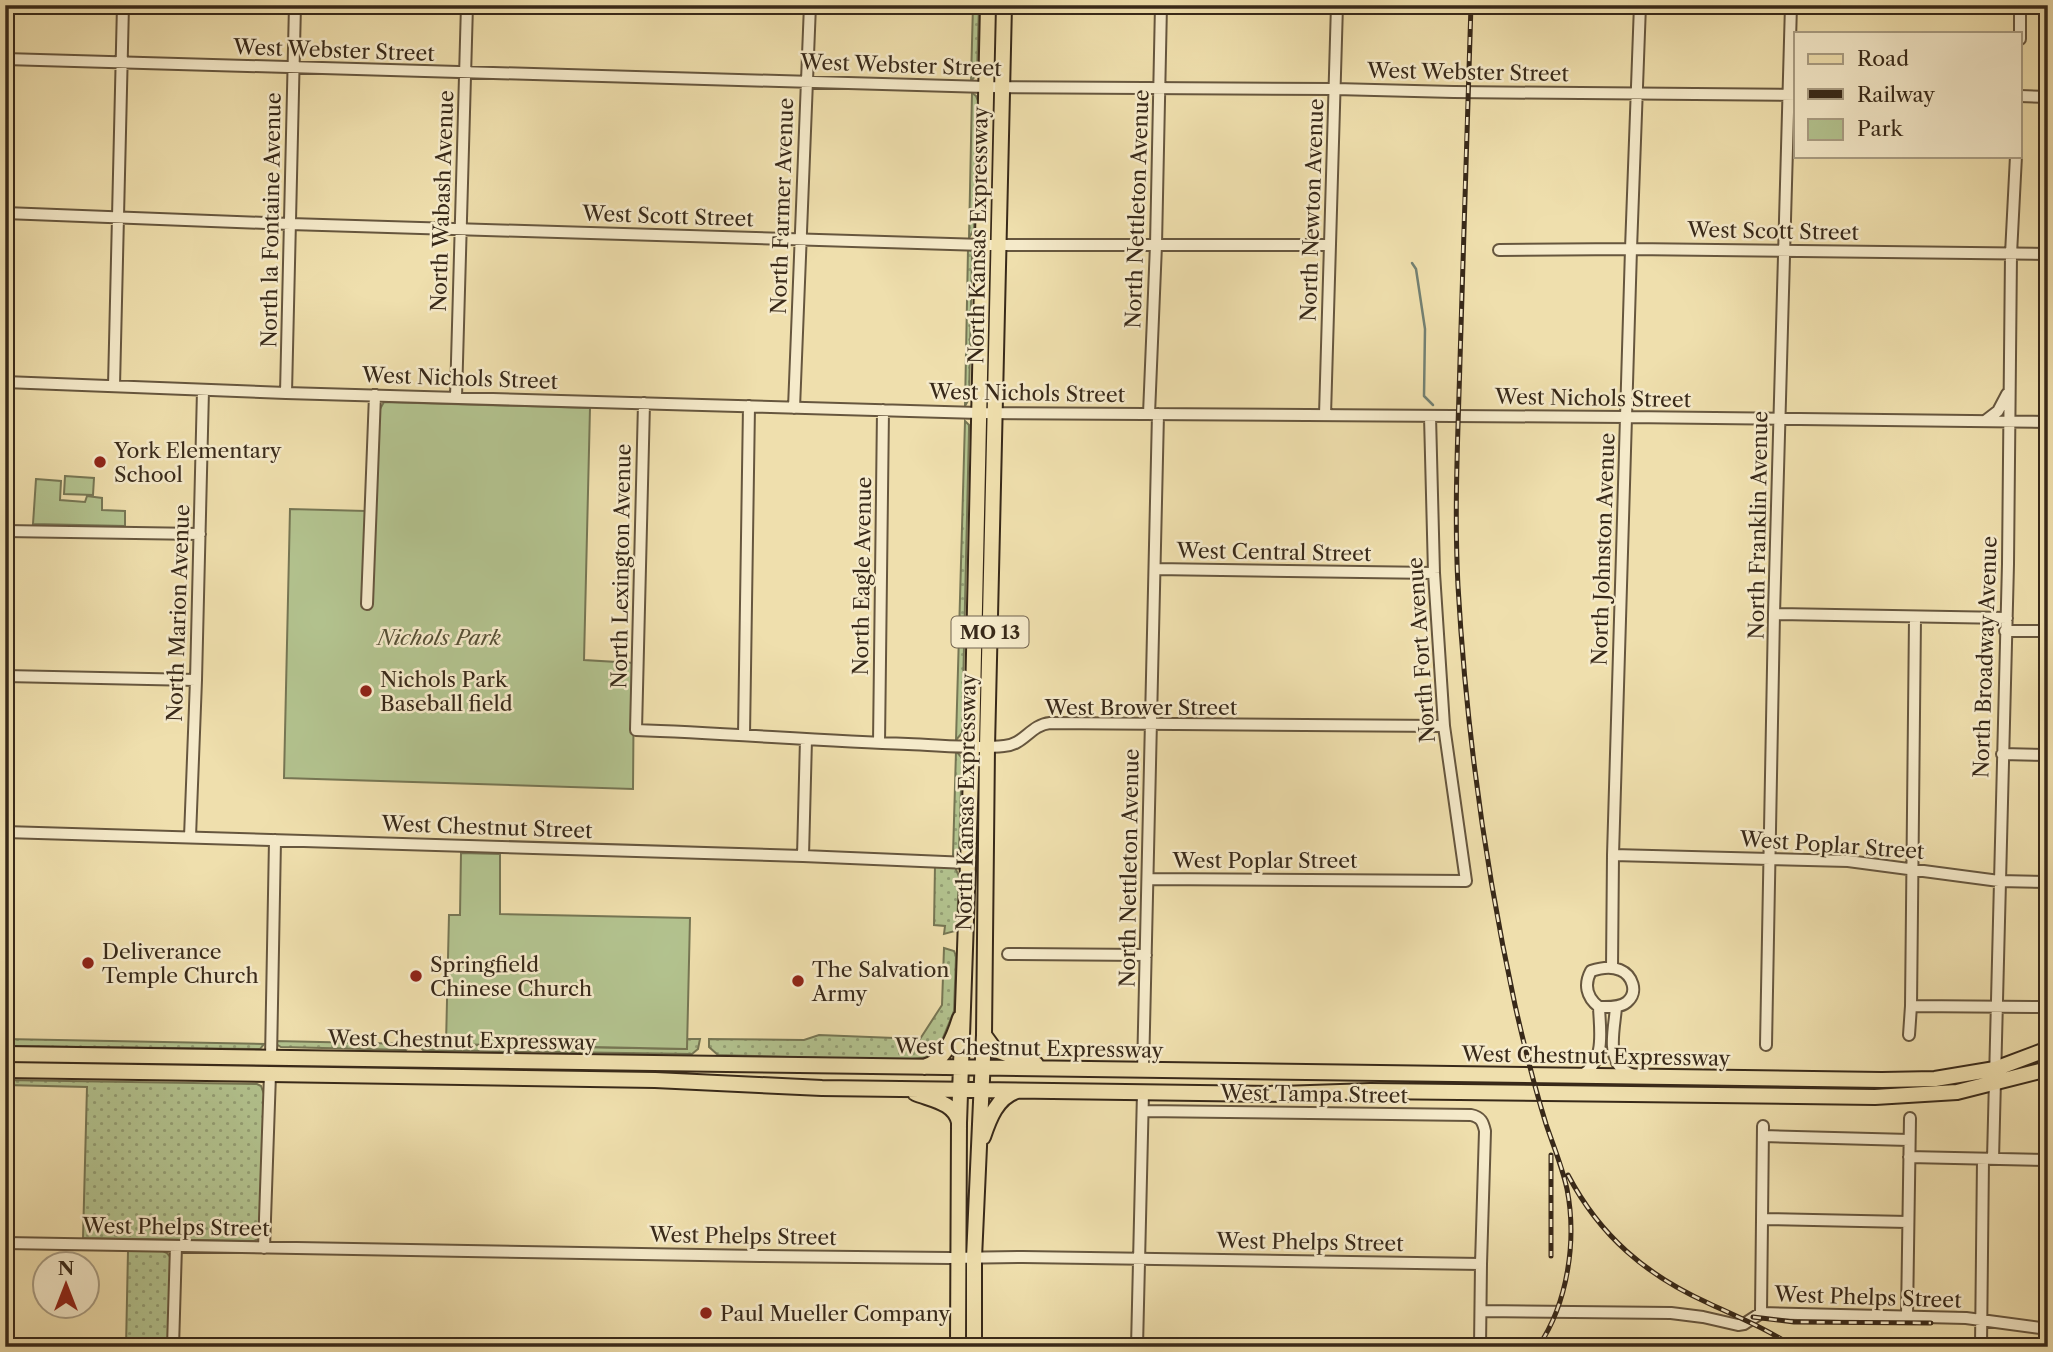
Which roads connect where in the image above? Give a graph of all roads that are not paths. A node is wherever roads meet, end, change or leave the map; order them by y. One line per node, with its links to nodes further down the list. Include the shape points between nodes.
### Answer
1 (123, 5): 14 (street)
2 (295, 5): 15 (street, North la Fontaine Avenue)
3 (467, 5): 16 (street, North Wabash Avenue)
4 (810, 5): 17 (street, North Farmer Avenue)
5 (988, 5): 18 (main road, North Kansas Expressway / MO 13)
6 (1004, 5): 19 (main road, North Kansas Expressway / MO 13)
7 (1161, 5): 20 (street, North Nettleton Avenue)
8 (1337, 5): 21 (street, North Newton Avenue)
9 (1640, 5): 22 (street, North Johnston Avenue)
10 (1791, 5): 23 (street, North Franklin Avenue)
11 (2020, 5): 12 (street)
12 (2020, 32)
13 (5, 59): 14 (street, West Webster Street)
14 (122, 62): 15 (street, West Webster Street); 28 (street)
15 (294, 68): 16 (street, West Webster Street); 29 (street, North la Fontaine Avenue)
16 (465, 73): 17 (street, West Webster Street); 30 (street, North Wabash Avenue)
17 (806, 82): 18 (street, West Webster Street); 31 (street, North Farmer Avenue)
18 (986, 87): 19 (street, West Webster Street); 32 (main road, North Kansas Expressway / MO 13)
19 (1002, 87): 20 (street, West Webster Street); 33 (main road, North Kansas Expressway / MO 13)
20 (1160, 88): 21 (street, West Webster Street); 34 (street, North Nettleton Avenue)
21 (1335, 89): 22 (street, West Webster Street); 35 (street, North Newton Avenue)
22 (1638, 93): 23 (street, West Webster Street); 36 (street, North Johnston Avenue)
23 (1792, 95): 38 (street, North Franklin Avenue)
24 (2022, 96): 25 (street)
25 (2048, 97)
26 (2016, 158): 39 (street, North Broadway Avenue)
27 (5, 213): 28 (street, West Scott Street)
28 (118, 219): 29 (street, West Scott Street); 42 (street)
29 (290, 224): 30 (street, West Scott Street); 45 (street, North la Fontaine Avenue)
30 (461, 229): 31 (street, West Scott Street); 47 (street, North Wabash Avenue)
31 (799, 239): 32 (street, West Scott Street); 50 (street, North Farmer Avenue)
32 (983, 245): 33 (street, West Scott Street); 52 (main road, North Kansas Expressway / MO 13)
33 (998, 245): 34 (street, West Scott Street); 53 (main road, North Kansas Expressway / MO 13)
34 (1156, 245): 35 (street, West Scott Street); 54 (street, North Nettleton Avenue)
35 (1330, 245): 55 (street, North Newton Avenue)
36 (1631, 249): 37 (street, West Scott Street); 38 (street, West Scott Street); 57 (street, North Johnston Avenue)
37 (1499, 250)
38 (1783, 250): 39 (street, West Scott Street); 58 (street, North Franklin Avenue)
39 (2011, 254): 40 (street, West Scott Street); 43 (street, North Broadway Avenue)
40 (2048, 254)
41 (5, 382): 42 (street, West Nichols Street)
42 (114, 386): 44 (street, West Nichols Street)
43 (2010, 388): 59 (street, via 1998,411); 60 (street, North Broadway Avenue)
44 (203, 390): 45 (street, West Nichols Street); 63 (street, North Marion Avenue)
45 (286, 393): 46 (street, West Nichols Street)
46 (375, 394): 47 (street, West Nichols Street); 66 (street)
47 (456, 397): 48 (street, West Nichols Street)
48 (644, 403): 49 (street, West Nichols Street); 76 (street, North Lexington Avenue)
49 (749, 406): 50 (street, West Nichols Street); 77 (street)
50 (794, 408): 51 (street, West Nichols Street)
51 (883, 410): 52 (street, West Nichols Street); 79 (street, North Eagle Avenue)
52 (979, 413): 53 (street, West Nichols Street); 80 (main road, North Kansas Expressway / MO 13)
53 (995, 413): 54 (street, West Nichols Street); 81 (main road, North Kansas Expressway / MO 13)
54 (1154, 414): 55 (street, West Nichols Street); 64 (street, North Nettleton Avenue)
55 (1325, 415): 56 (street, West Nichols Street)
56 (1430, 416): 57 (street, West Nichols Street); 65 (street, North Fort Avenue)
57 (1627, 417): 58 (street, West Nichols Street); 87 (street, North Johnston Avenue)
58 (1779, 420): 59 (street, West Nichols Street); 67 (street, North Franklin Avenue)
59 (1983, 422): 60 (street, West Nichols Street)
60 (2009, 422): 61 (street, West Nichols Street); 69 (street, North Broadway Avenue)
61 (2048, 422)
62 (5, 531): 63 (street)
63 (200, 534): 73 (street, North Marion Avenue)
64 (1155, 569): 65 (street, West Central Street); 74 (street, North Nettleton Avenue)
65 (1434, 573): 75 (street, North Fort Avenue)
66 (367, 604)
67 (1774, 614): 68 (street); 89 (street, North Franklin Avenue)
68 (1915, 617): 69 (street); 91 (street)
69 (2007, 618): 70 (street, North Broadway Avenue)
70 (2005, 631): 71 (street); 82 (street, North Broadway Avenue)
71 (2048, 631)
72 (5, 676): 73 (street)
73 (196, 680): 85 (street, North Marion Avenue)
74 (1152, 725): 75 (street, West Brower Street); 81 (street, West Brower Street, via 1046,723 1010,746); 92 (street, North Nettleton Avenue)
75 (1444, 726): 93 (street, North Fort Avenue)
76 (636, 730): 77 (street, West Brower Street)
77 (744, 735): 78 (street, West Brower Street)
78 (806, 739): 79 (street, West Brower Street); 88 (street)
79 (879, 743): 80 (street, West Brower Street)
80 (972, 746): 81 (street, West Brower Street); 90 (main road, North Kansas Expressway / MO 13)
81 (988, 747): 105 (main road, North Kansas Expressway / MO 13)
82 (2002, 754): 83 (street); 94 (street, North Broadway Avenue)
83 (2048, 755)
84 (5, 832): 85 (street, West Chestnut Street)
85 (190, 837): 86 (street, West Chestnut Street)
86 (275, 841): 88 (street, West Chestnut Street); 110 (street)
87 (1613, 855): 89 (street, West Poplar Street); 98 (street, North Johnston Avenue)
88 (803, 856): 90 (street, West Chestnut Street)
89 (1769, 858): 91 (street, West Poplar Street); 107 (street, North Franklin Avenue)
90 (968, 863): 99 (main road, North Kansas Expressway / MO 13)
91 (1912, 869): 94 (street, West Poplar Street); 100 (street)
92 (1148, 879): 93 (street, West Poplar Street); 97 (street, North Nettleton Avenue)
93 (1466, 881)
94 (1998, 881): 95 (street, West Poplar Street); 103 (street, North Broadway Avenue)
95 (2048, 882)
96 (1008, 954): 97 (street)
97 (1146, 955): 118 (street, North Nettleton Avenue)
98 (1612, 968): 101 (street, via 1591,971 1588,977 1589,994); 102 (street, via 1629,975 1633,982 1630,999)
99 (964, 1003): 111 (main road, via 946,1051); 112 (main road, North Kansas Expressway / MO 13)
100 (1911, 1006): 103 (street); 106 (street)
101 (1599, 1007): 102 (street); 120 (street, via 1598,1057)
102 (1616, 1007): 121 (street, via 1616,1058 1620,1068)
103 (1996, 1007): 104 (street); 114 (street, North Broadway Avenue)
104 (2048, 1007)
105 (984, 1035): 113 (main road, North Kansas Expressway / MO 13); 117 (main road, via 998,1052)
106 (1909, 1035)
107 (1766, 1045)
108 (2048, 1049): 114 (main road, West Chestnut Expressway)
109 (5, 1054): 110 (main road, West Chestnut Expressway)
110 (271, 1058): 111 (main road, West Chestnut Expressway)
111 (923, 1068): 112 (main road, West Chestnut Expressway)
112 (962, 1069): 113 (main road, West Chestnut Expressway); 124 (main road, North Kansas Expressway / MO 13)
113 (982, 1069): 117 (main road, West Chestnut Expressway); 125 (main road, North Kansas Expressway / MO 13)
114 (1995, 1069): 121 (main road, West Chestnut Expressway, via 1935,1079); 122 (street, North Broadway Avenue)
115 (2048, 1069): 122 (main road, West Chestnut Expressway)
116 (5, 1070): 119 (main road, West Chestnut Expressway)
117 (1054, 1070): 118 (main road, West Chestnut Expressway)
118 (1143, 1071): 120 (main road, West Chestnut Expressway)
119 (270, 1074): 123 (main road, West Chestnut Expressway); 140 (street)
120 (1580, 1077): 121 (main road, West Chestnut Expressway)
121 (1639, 1078)
122 (1994, 1084): 127 (main road, West Chestnut Expressway, via 1957,1093 1875,1097); 134 (street, North Broadway Avenue)
123 (904, 1088): 124 (main road, West Chestnut Expressway); 130 (main road, via 946,1104)
124 (961, 1089): 125 (main road, West Chestnut Expressway); 130 (main road, North Kansas Expressway / MO 13)
125 (981, 1089): 126 (main road, West Chestnut Expressway); 133 (main road, North Kansas Expressway / MO 13)
126 (1028, 1090): 127 (main road, West Chestnut Expressway); 133 (main road, via 1007,1094 999,1103)
127 (1143, 1092): 128 (street)
128 (1143, 1111): 143 (street); 144 (street, West Tampa Street, via 1478,1116 1485,1132)
129 (1910, 1118): 131 (street)
130 (960, 1123): 141 (main road, North Kansas Expressway / MO 13)
131 (1909, 1140): 132 (street); 136 (street, via 1763,1131)
132 (1909, 1157): 134 (street); 137 (street)
133 (978, 1159): 142 (main road, North Kansas Expressway / MO 13)
134 (1988, 1159): 135 (street); 148 (street, North Broadway Avenue)
135 (2048, 1160)
136 (1762, 1219): 137 (street); 146 (street)
137 (1908, 1222): 147 (street)
138 (5, 1243): 139 (street, West Phelps Street)
139 (176, 1246): 140 (street, West Phelps Street); 150 (street)
140 (264, 1248): 141 (street, West Phelps Street)
141 (957, 1258): 142 (street, West Phelps Street); 151 (main road, North Kansas Expressway / MO 13)
142 (974, 1258): 143 (street, West Phelps Street); 152 (main road, North Kansas Expressway / MO 13)
143 (1139, 1259): 144 (street, West Phelps Street); 153 (street)
144 (1480, 1264): 145 (street)
145 (1481, 1311): 146 (street, West Phelps Street, via 1671,1313 1738,1325); 154 (street)
146 (1761, 1313): 147 (street, West Phelps Street)
147 (1907, 1316): 148 (street, West Phelps Street)
148 (1981, 1321): 149 (street, West Phelps Street); 155 (street)
149 (2048, 1329)
150 (173, 1347)
151 (958, 1347)
152 (974, 1347)
153 (1137, 1347)
154 (1480, 1347)
155 (1981, 1347)

